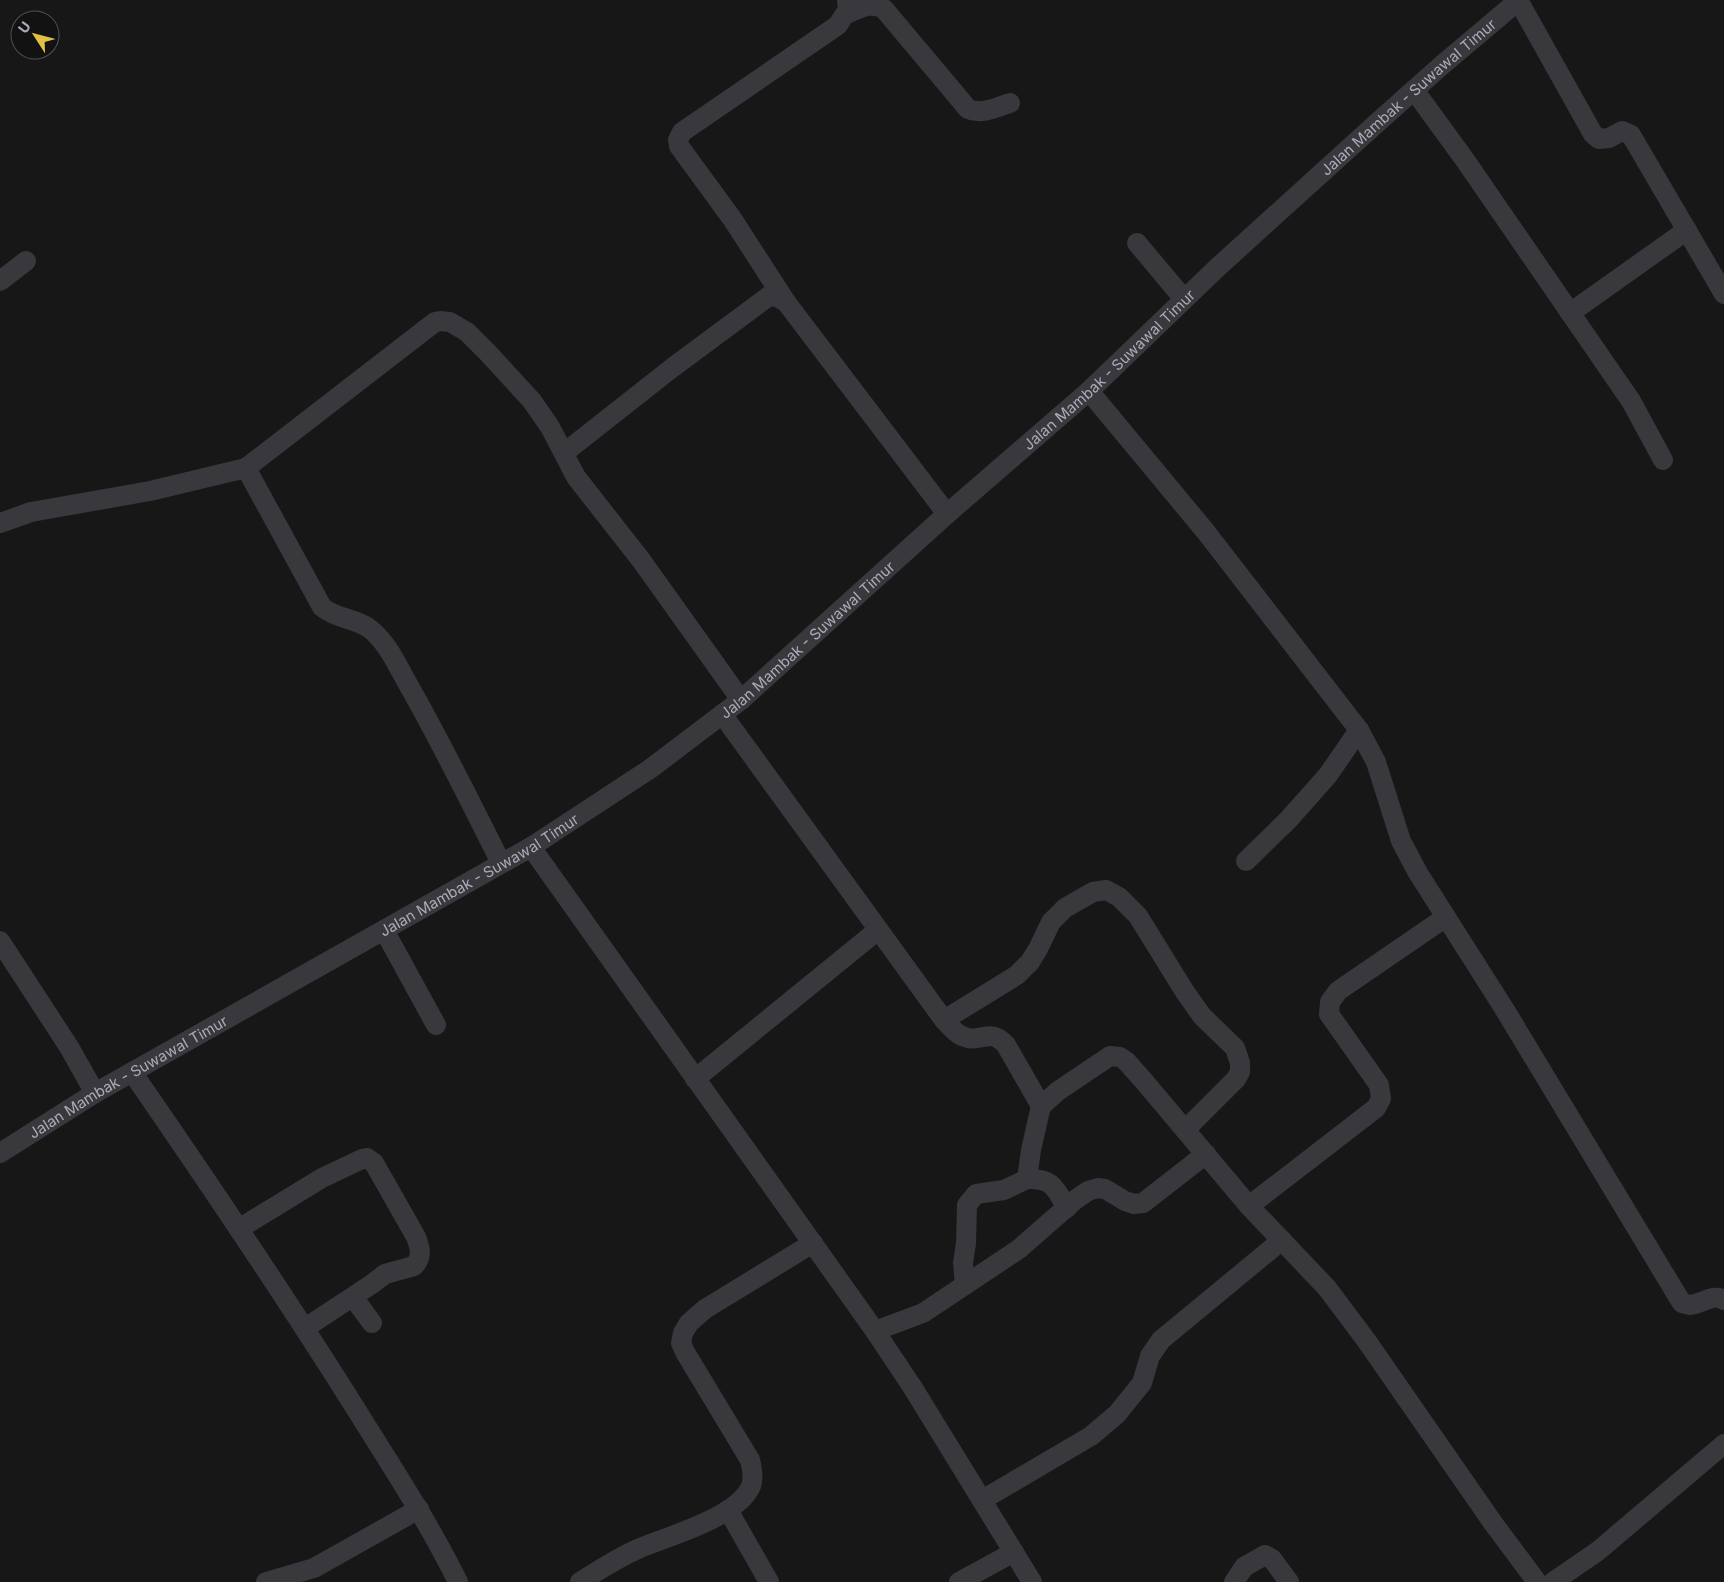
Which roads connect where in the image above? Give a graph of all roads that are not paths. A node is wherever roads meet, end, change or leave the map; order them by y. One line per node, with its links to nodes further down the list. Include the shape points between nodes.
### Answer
1 (1519, 0): 3 (street, Jalan Mambak - Suwawal Timur); 5 (street, via 1593,134 1599,139 1622,131 1631,135)
2 (846, 7): 4 (street, via 876,5 884,9 968,109 986,111); 11 (street, via 838,25 682,132 678,140)
3 (1414, 90): 10 (street, Jalan Mambak - Suwawal Timur); 12 (street)
4 (1010, 103)
5 (1687, 230): 9 (street); 12 (street)
6 (1137, 243): 10 (street)
7 (26, 261): 8 (street)
8 (0, 281)
9 (1724, 294)
10 (1184, 299): 13 (street, Jalan Mambak - Suwawal Timur)
11 (786, 302): 14 (street, via 769,296); 17 (street)
12 (1570, 313): 15 (street, via 1631,401)
13 (1089, 391): 17 (street, Jalan Mambak - Suwawal Timur); 21 (street, via 1211,538)
14 (564, 453): 16 (street, via 532,401 488,353 455,324 440,321); 19 (street, via 576,477 641,560)
15 (1663, 460)
16 (246, 468): 18 (street, via 150,491 31,512); 24 (street, via 322,607 370,629 386,648 443,745)
17 (947, 514): 19 (street, Jalan Mambak - Suwawal Timur)
18 (0, 523)
19 (741, 700): 20 (street, Jalan Mambak - Suwawal Timur)
20 (722, 714): 22 (street, Jalan Mambak - Suwawal Timur, via 650,769); 27 (street)
21 (1359, 730): 23 (street, via 1328,775); 25 (street, via 1376,762 1401,841)
22 (531, 847): 24 (street, Jalan Mambak - Suwawal Timur); 32 (street)
23 (1246, 861)
24 (501, 863): 26 (street, Jalan Mambak - Suwawal Timur)
25 (1446, 917): 39 (street, via 1338,991 1330,1002 1329,1014 1379,1085 1382,1099 1376,1108); 46 (street, via 1682,1303 1690,1306 1716,1296)
26 (384, 930): 30 (street); 31 (street, Jalan Mambak - Suwawal Timur)
27 (878, 930): 29 (street); 32 (street)
28 (0, 941): 33 (street)
29 (944, 1020): 34 (street, via 961,1036 978,1038 992,1035 1006,1044); 35 (street, via 1017,975 1030,962 1051,922 1066,908 1093,892 1111,892 1138,916 1202,1016 1235,1048 1239,1058 1240,1072 1236,1079)
30 (436, 1025)
31 (132, 1072): 33 (street, Jalan Mambak - Suwawal Timur); 41 (street)
32 (695, 1079): 43 (street)
33 (95, 1093): 36 (street, Jalan Mambak - Suwawal Timur)
34 (1041, 1106): 35 (street, via 1107,1057 1120,1057); 38 (street)
35 (1185, 1130): 37 (street)
36 (0, 1153)
37 (1206, 1154): 39 (street); 40 (street, via 1143,1203 1125,1201 1098,1188 1088,1191)
38 (1026, 1179): 40 (street, via 1052,1184); 44 (street, via 1004,1190 976,1194 967,1205 963,1264)
39 (1249, 1206): 42 (street)
40 (1067, 1208): 44 (street, via 1019,1249)
41 (240, 1228): 45 (street, via 322,1178 362,1158 370,1160 416,1237 420,1257 414,1266 385,1274); 48 (street)
42 (1282, 1240): 51 (street, via 1161,1340 1150,1356 1142,1383 1117,1414 1091,1436); 63 (street, via 1327,1288 1366,1340)
43 (813, 1243): 49 (street); 53 (street, via 705,1309 683,1333 681,1343 685,1352 750,1460 752,1485)
44 (966, 1285): 49 (street, via 923,1313)
45 (353, 1296): 47 (street); 48 (street)
46 (1724, 1300)
47 (372, 1323)
48 (306, 1328): 52 (street)
49 (875, 1331): 51 (street)
50 (1724, 1444): 64 (street, via 1598,1550)
51 (982, 1500): 54 (street)
52 (419, 1509): 55 (street, via 314,1568); 56 (street)
53 (728, 1510): 57 (street, via 699,1526 638,1549); 58 (street)
54 (1014, 1552): 59 (street); 60 (street)
55 (266, 1582)
56 (458, 1582)
57 (580, 1582)
58 (769, 1582)
59 (959, 1582)
60 (1032, 1582)
61 (1234, 1582): 62 (street, via 1244,1567 1263,1555 1272,1559)
62 (1289, 1582)
63 (1537, 1582)
64 (1553, 1582)

